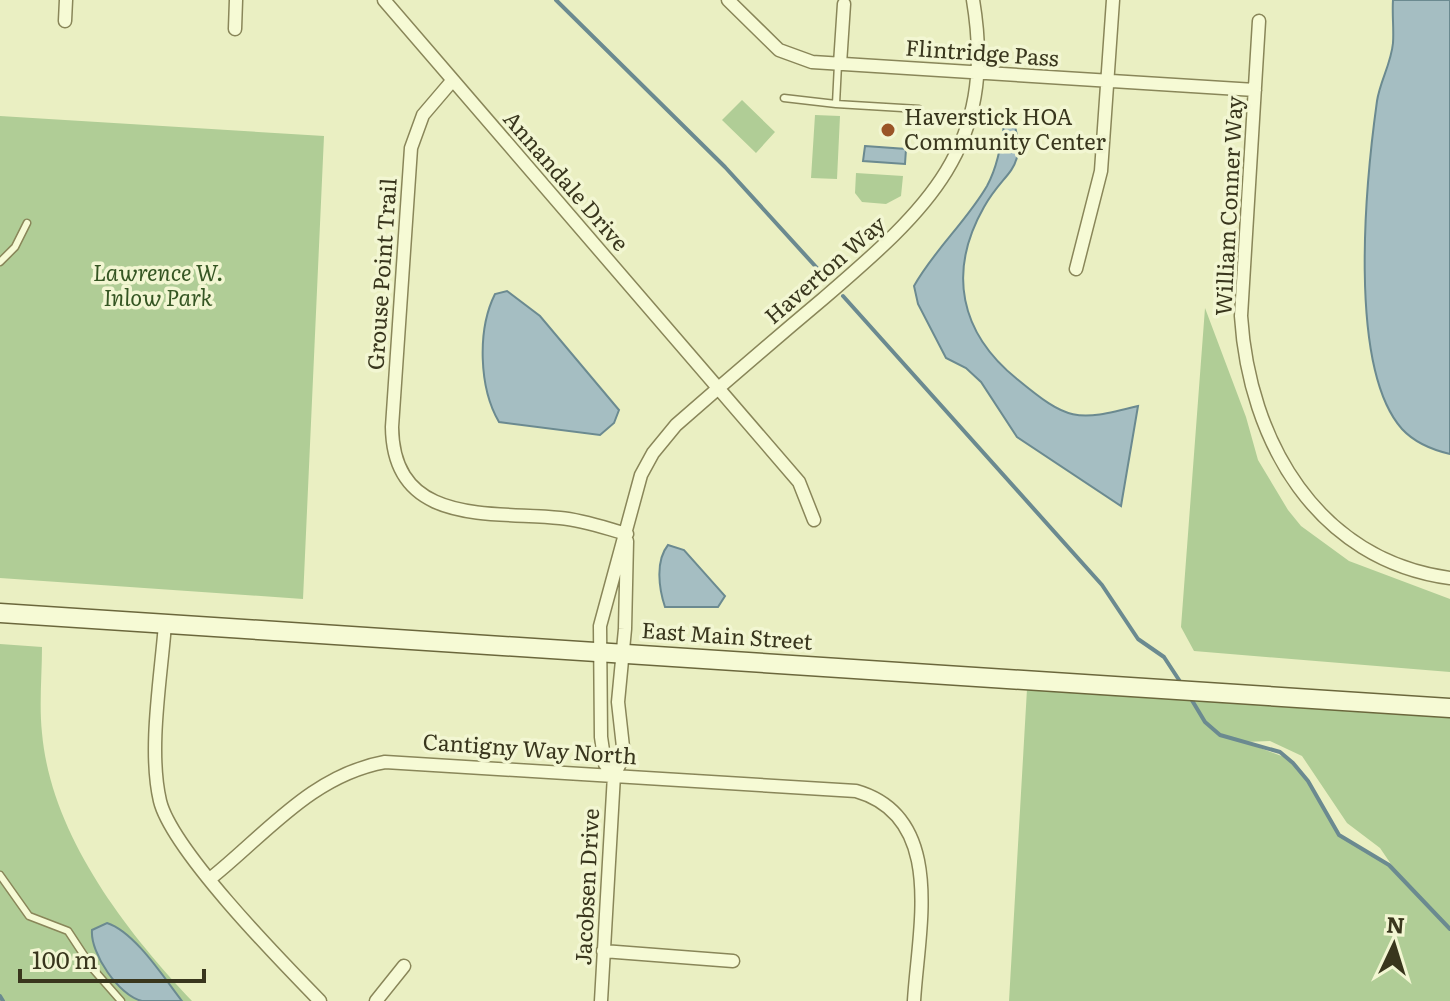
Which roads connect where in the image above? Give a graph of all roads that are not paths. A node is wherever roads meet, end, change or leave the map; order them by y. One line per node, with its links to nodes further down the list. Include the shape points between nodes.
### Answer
1 (66, 0): 8 (street)
2 (236, 0): 10 (street)
3 (384, 0): 13 (street, Annandale Drive)
4 (728, 0): 11 (street, Flintridge Pass, via 779,50 802,60)
5 (973, 0): 12 (street, Haverton Way)
6 (1113, 0): 14 (street)
7 (844, 4): 11 (street)
8 (65, 21)
9 (1259, 21): 15 (street, William Conner Way)
10 (235, 29)
11 (839, 64): 12 (street, Flintridge Pass); 17 (lane)
12 (976, 72): 14 (street, Flintridge Pass); 22 (street, Haverton Way, via 961,141 920,210 889,243)
13 (452, 81): 22 (street, Annandale Drive); 24 (street, Grouse Point Trail, via 423,115 410,158 392,427 396,455 409,480 449,509 558,518)
14 (1107, 81): 15 (street, Flintridge Pass); 21 (street, via 1099,181)
15 (1255, 90): 25 (street, William Conner Way, via 1241,316 1267,433 1289,477 1328,522 1387,560)
16 (784, 98): 17 (lane)
17 (836, 104): 18 (lane)
18 (919, 109)
19 (27, 223): 20 (lane)
20 (0, 262)
21 (1076, 269)
22 (719, 388): 23 (street, Annandale Drive, via 799,482); 24 (street, Haverton Way, via 653,453 635,491)
23 (814, 520)
24 (627, 534): 28 (street, Haverton Way, via 609,584); 29 (street, Haverton Way)
25 (1450, 578)
26 (0, 613): 27 (main road, East Main Street)
27 (165, 624): 28 (main road, East Main Street); 33 (street, via 156,772 161,803 184,849)
28 (599, 652): 29 (main road, East Main Street); 31 (street, Jacobsen Drive, via 602,755)
29 (623, 653): 30 (main road, East Main Street); 31 (street, Jacobsen Drive, via 618,702 624,756)
30 (1450, 708)
31 (614, 775): 33 (street, Cantigny Way North, via 398,762 358,768 315,789); 34 (street, Jacobsen Drive); 41 (street, Cantigny Way North, via 839,789 883,802 907,826 919,857)
32 (0, 875): 37 (lane, via 29,916 68,931)
33 (211, 878): 38 (street)
34 (603, 951): 35 (street); 40 (street, Jacobsen Drive)
35 (733, 961)
36 (404, 966): 39 (street)
37 (121, 1001)
38 (320, 1001)
39 (376, 1001)
40 (601, 1001)
41 (914, 1001)

